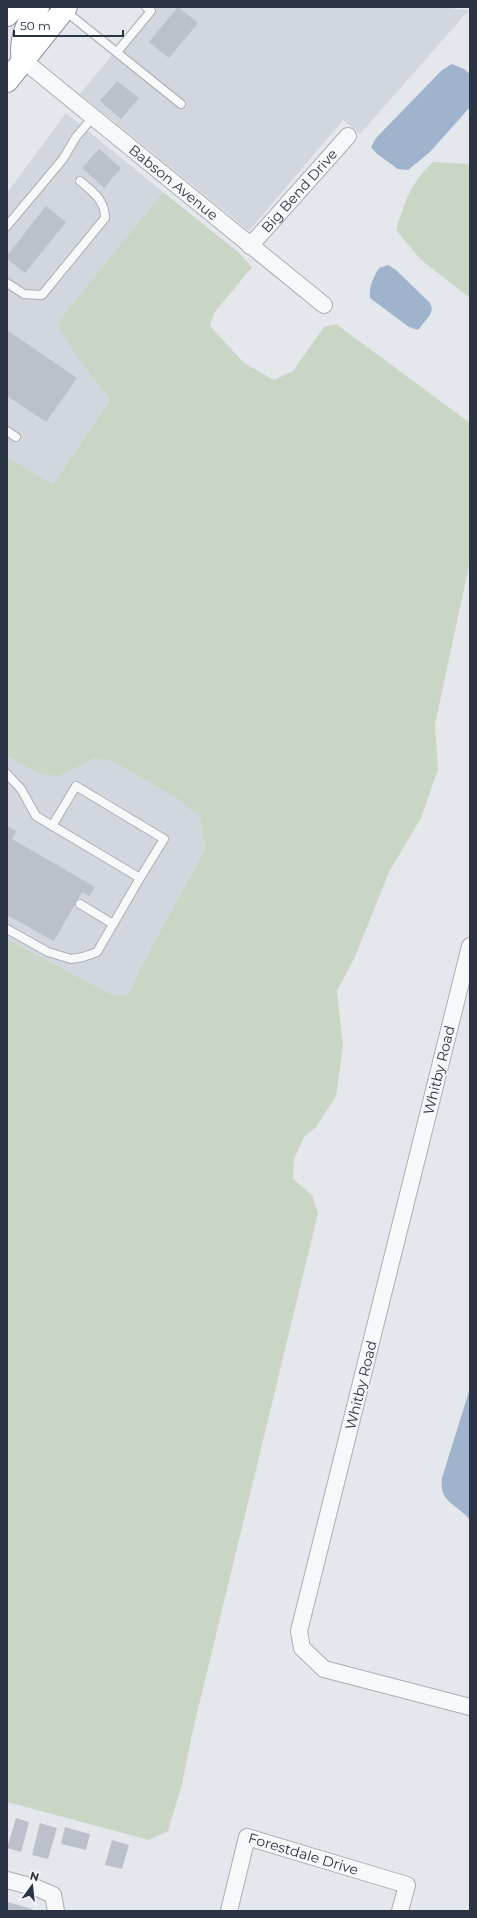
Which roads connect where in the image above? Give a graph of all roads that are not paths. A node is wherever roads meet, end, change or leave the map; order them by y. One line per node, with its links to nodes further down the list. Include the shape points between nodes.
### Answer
1 (14, 7): 5 (highway)
2 (38, 7): 7 (highway, via 26,28 21,50)
3 (146, 7): 6 (lane, via 151,11)
4 (65, 8): 6 (lane); 7 (highway)
5 (7, 15)
6 (117, 52): 9 (lane)
7 (23, 60): 8 (highway); 10 (street, Babson Avenue)
8 (7, 81)
9 (181, 104)
10 (93, 117): 13 (lane, via 76,137 64,159); 14 (street, Babson Avenue)
11 (348, 136): 14 (street, Big Bend Drive)
12 (80, 180): 15 (lane, via 99,197 105,209 105,218 42,295 24,294)
13 (7, 226)
14 (250, 246): 16 (street, Babson Avenue)
15 (7, 284)
16 (324, 305)
17 (7, 431): 18 (lane)
18 (16, 437)
19 (7, 774): 20 (lane, via 21,789 36,816)
20 (52, 826): 21 (lane); 21 (lane, via 76,786 164,838)
21 (140, 878): 23 (lane)
22 (80, 904): 23 (lane)
23 (113, 924): 24 (lane, via 97,952 71,959 48,952)
24 (7, 929)
25 (470, 946): 26 (street, Whitby Road, via 299,1631 302,1648 324,1669)
26 (470, 1707)
27 (7, 1880): 28 (street, via 53,1895)
28 (56, 1911)
29 (229, 1911): 30 (street, Forestdale Drive, via 247,1837 407,1885)
30 (400, 1911)

